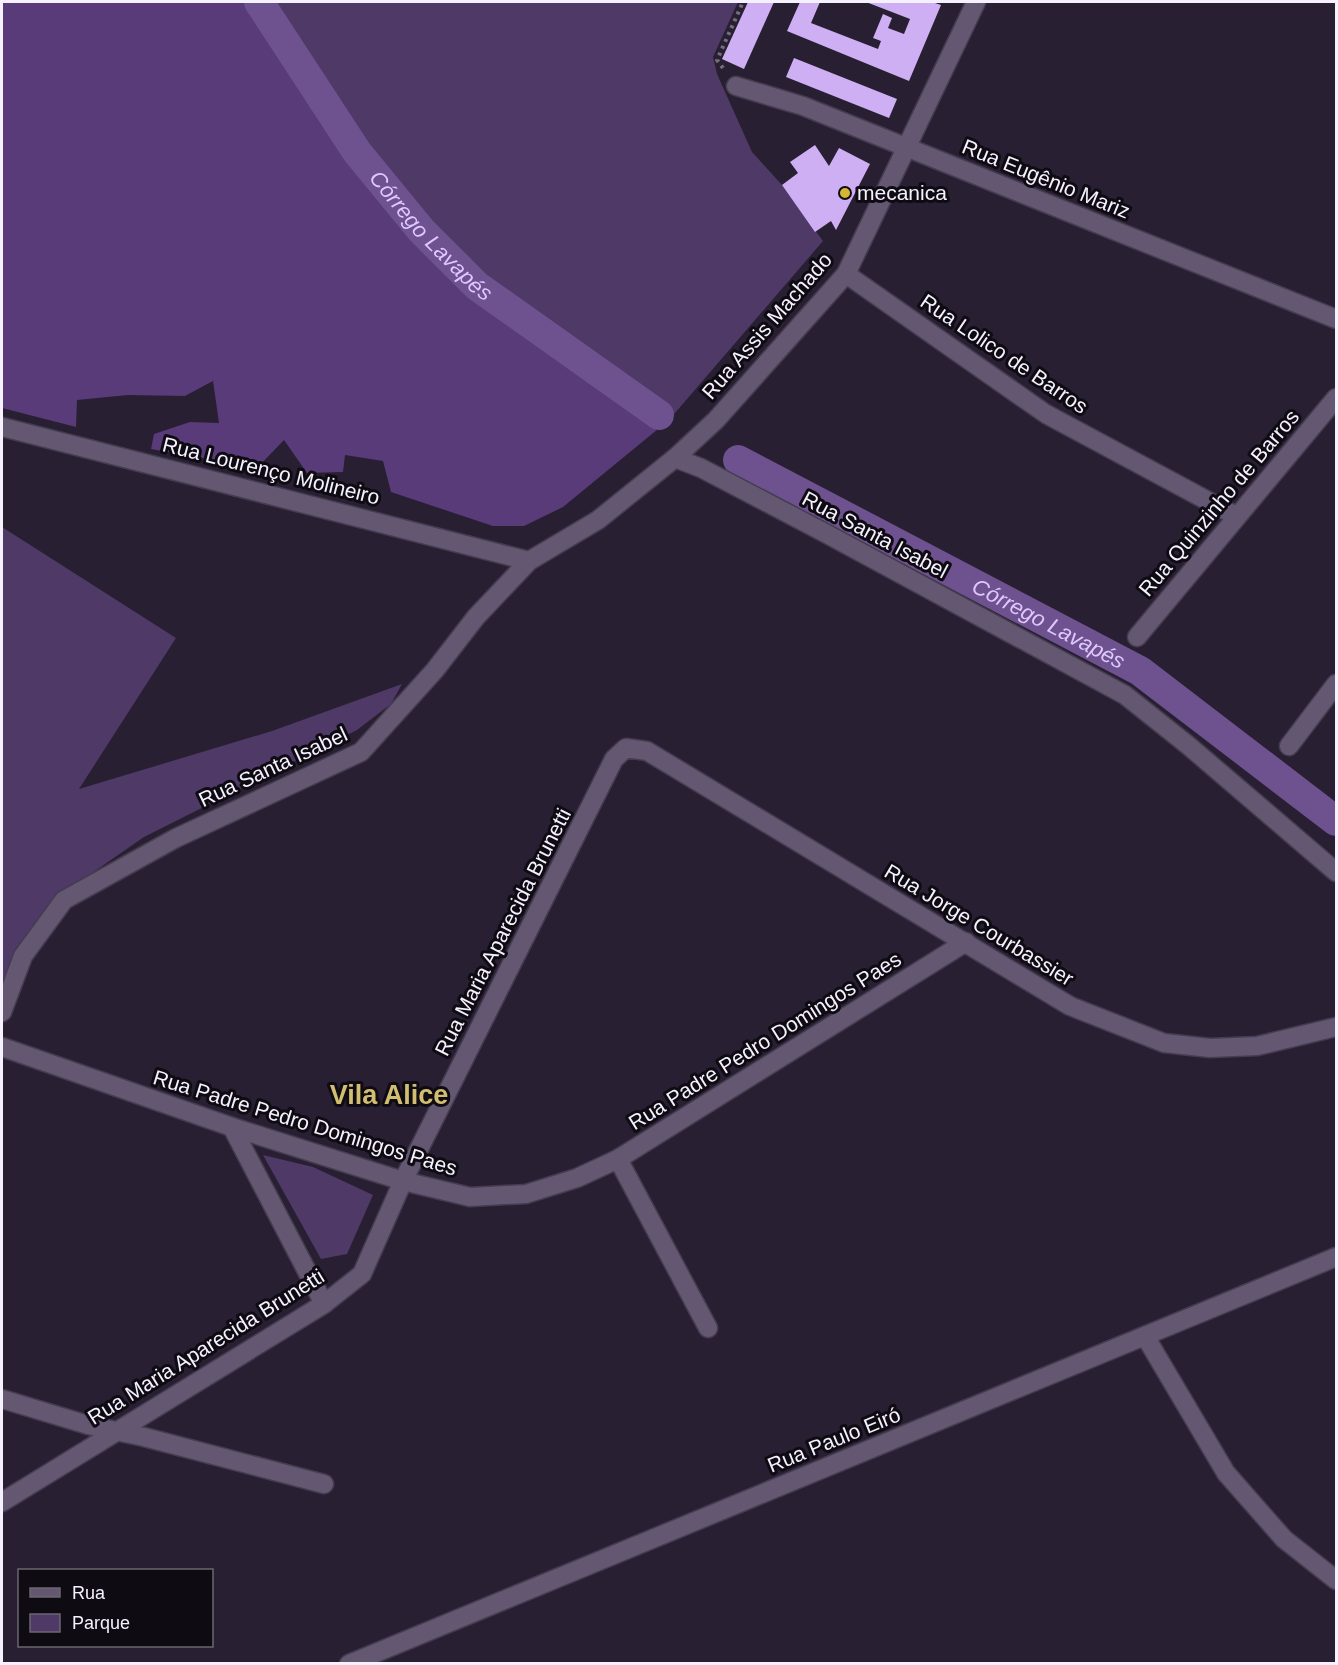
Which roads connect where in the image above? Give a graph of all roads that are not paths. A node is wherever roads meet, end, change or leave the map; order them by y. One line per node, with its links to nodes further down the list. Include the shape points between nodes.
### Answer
1 (976, 2): 3 (street, Rua Assis Machado)
2 (736, 86): 3 (street, Rua Eugênio Mariz, via 803,106)
3 (906, 148): 4 (street, Rua Assis Machado); 5 (street, Rua Eugênio Mariz)
4 (846, 274): 8 (street, Rua Assis Machado, via 716,420); 9 (street, Rua Lolico de Barros, via 1046,414)
5 (1336, 319)
6 (1336, 398): 9 (street, Rua Quinzinho de Barros)
7 (2, 427): 10 (street, Rua Lourenço Molineiro)
8 (680, 454): 10 (street, Rua Santa Isabel, via 598,520); 15 (street, Rua Santa Isabel, via 1125,695)
9 (1236, 516): 11 (street, Rua Quinzinho de Barros)
10 (529, 561): 17 (street, Rua Santa Isabel, via 476,617 362,752 176,838 64,900 23,956)
11 (1137, 637)
12 (1336, 684): 13 (street)
13 (1289, 746)
14 (626, 748): 16 (street, Rua Jorge Courbassier, via 647,751); 22 (street, Rua Maria Aparecida Brunetti, via 615,759)
15 (1336, 872)
16 (966, 942): 18 (street, Rua Jorge Courbassier, via 1070,1006 1164,1043 1210,1048 1257,1046); 21 (street, Rua Padre Pedro Domingos Paes)
17 (2, 1012)
18 (1336, 1027)
19 (2, 1047): 20 (street, Rua Padre Pedro Domingos Paes)
20 (232, 1127): 22 (street, Rua Padre Pedro Domingos Paes); 24 (street)
21 (618, 1159): 22 (street, Rua Padre Pedro Domingos Paes, via 577,1178 526,1194 470,1197); 25 (street)
22 (403, 1181): 24 (street, Rua Maria Aparecida Brunetti, via 362,1274)
23 (1336, 1257): 26 (street, Rua Paulo Eiró)
24 (324, 1304): 28 (street, Rua Maria Aparecida Brunetti)
25 (708, 1328)
26 (1145, 1336): 31 (street, via 1226,1473 1284,1539); 32 (street, Rua Paulo Eiró)
27 (2, 1399): 28 (street)
28 (114, 1432): 29 (street); 30 (street, Rua Maria Aparecida Brunetti)
29 (324, 1484)
30 (2, 1502)
31 (1336, 1580)
32 (349, 1664)

